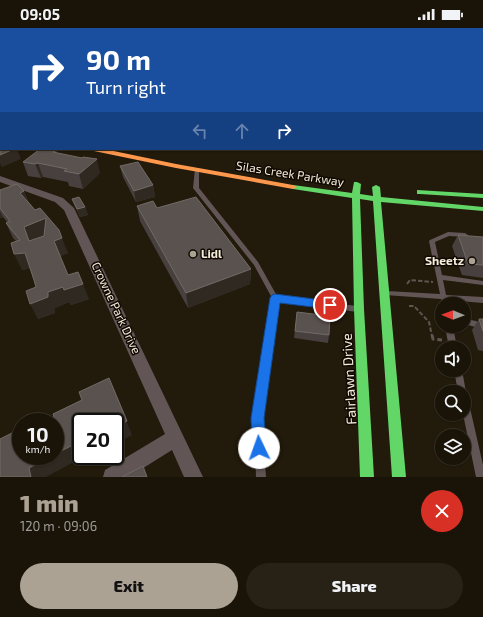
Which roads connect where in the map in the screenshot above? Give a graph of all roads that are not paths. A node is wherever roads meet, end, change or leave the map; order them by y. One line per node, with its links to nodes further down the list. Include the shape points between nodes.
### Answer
1 (99, 150): 2 (main road, Silas Creek Parkway)
2 (197, 170): 6 (main road, Silas Creek Parkway); 14 (lane, via 196,188 256,264)
3 (0, 179): 22 (street, Crowne Park Drive, via 60,200 69,208)
4 (413, 191): 5 (main road)
5 (483, 196)
6 (356, 197): 7 (main road, Silas Creek Parkway); 7 (main road, Fairlawn Drive, via 367,185); 16 (main road, Fairlawn Drive)
7 (377, 200): 8 (main road, Silas Creek Parkway); 12 (main road, Fairlawn Drive)
8 (483, 209)
9 (469, 236): 10 (lane, via 448,234 432,241)
10 (439, 277): 11 (lane); 13 (lane)
11 (483, 283)
12 (384, 292): 13 (lane); 27 (main road, Fairlawn Drive)
13 (444, 296): 15 (lane)
14 (275, 298): 16 (lane); 25 (lane, via 258,418)
15 (483, 300)
16 (359, 309): 26 (main road, Fairlawn Drive)
17 (471, 321): 18 (lane)
18 (483, 321)
19 (471, 322): 20 (lane)
20 (483, 326)
21 (469, 421): 28 (lane)
22 (176, 437): 23 (street); 24 (street, Crowne Park Drive)
23 (112, 477)
24 (194, 477)
25 (260, 477)
26 (367, 477)
27 (399, 477)
28 (481, 477)

